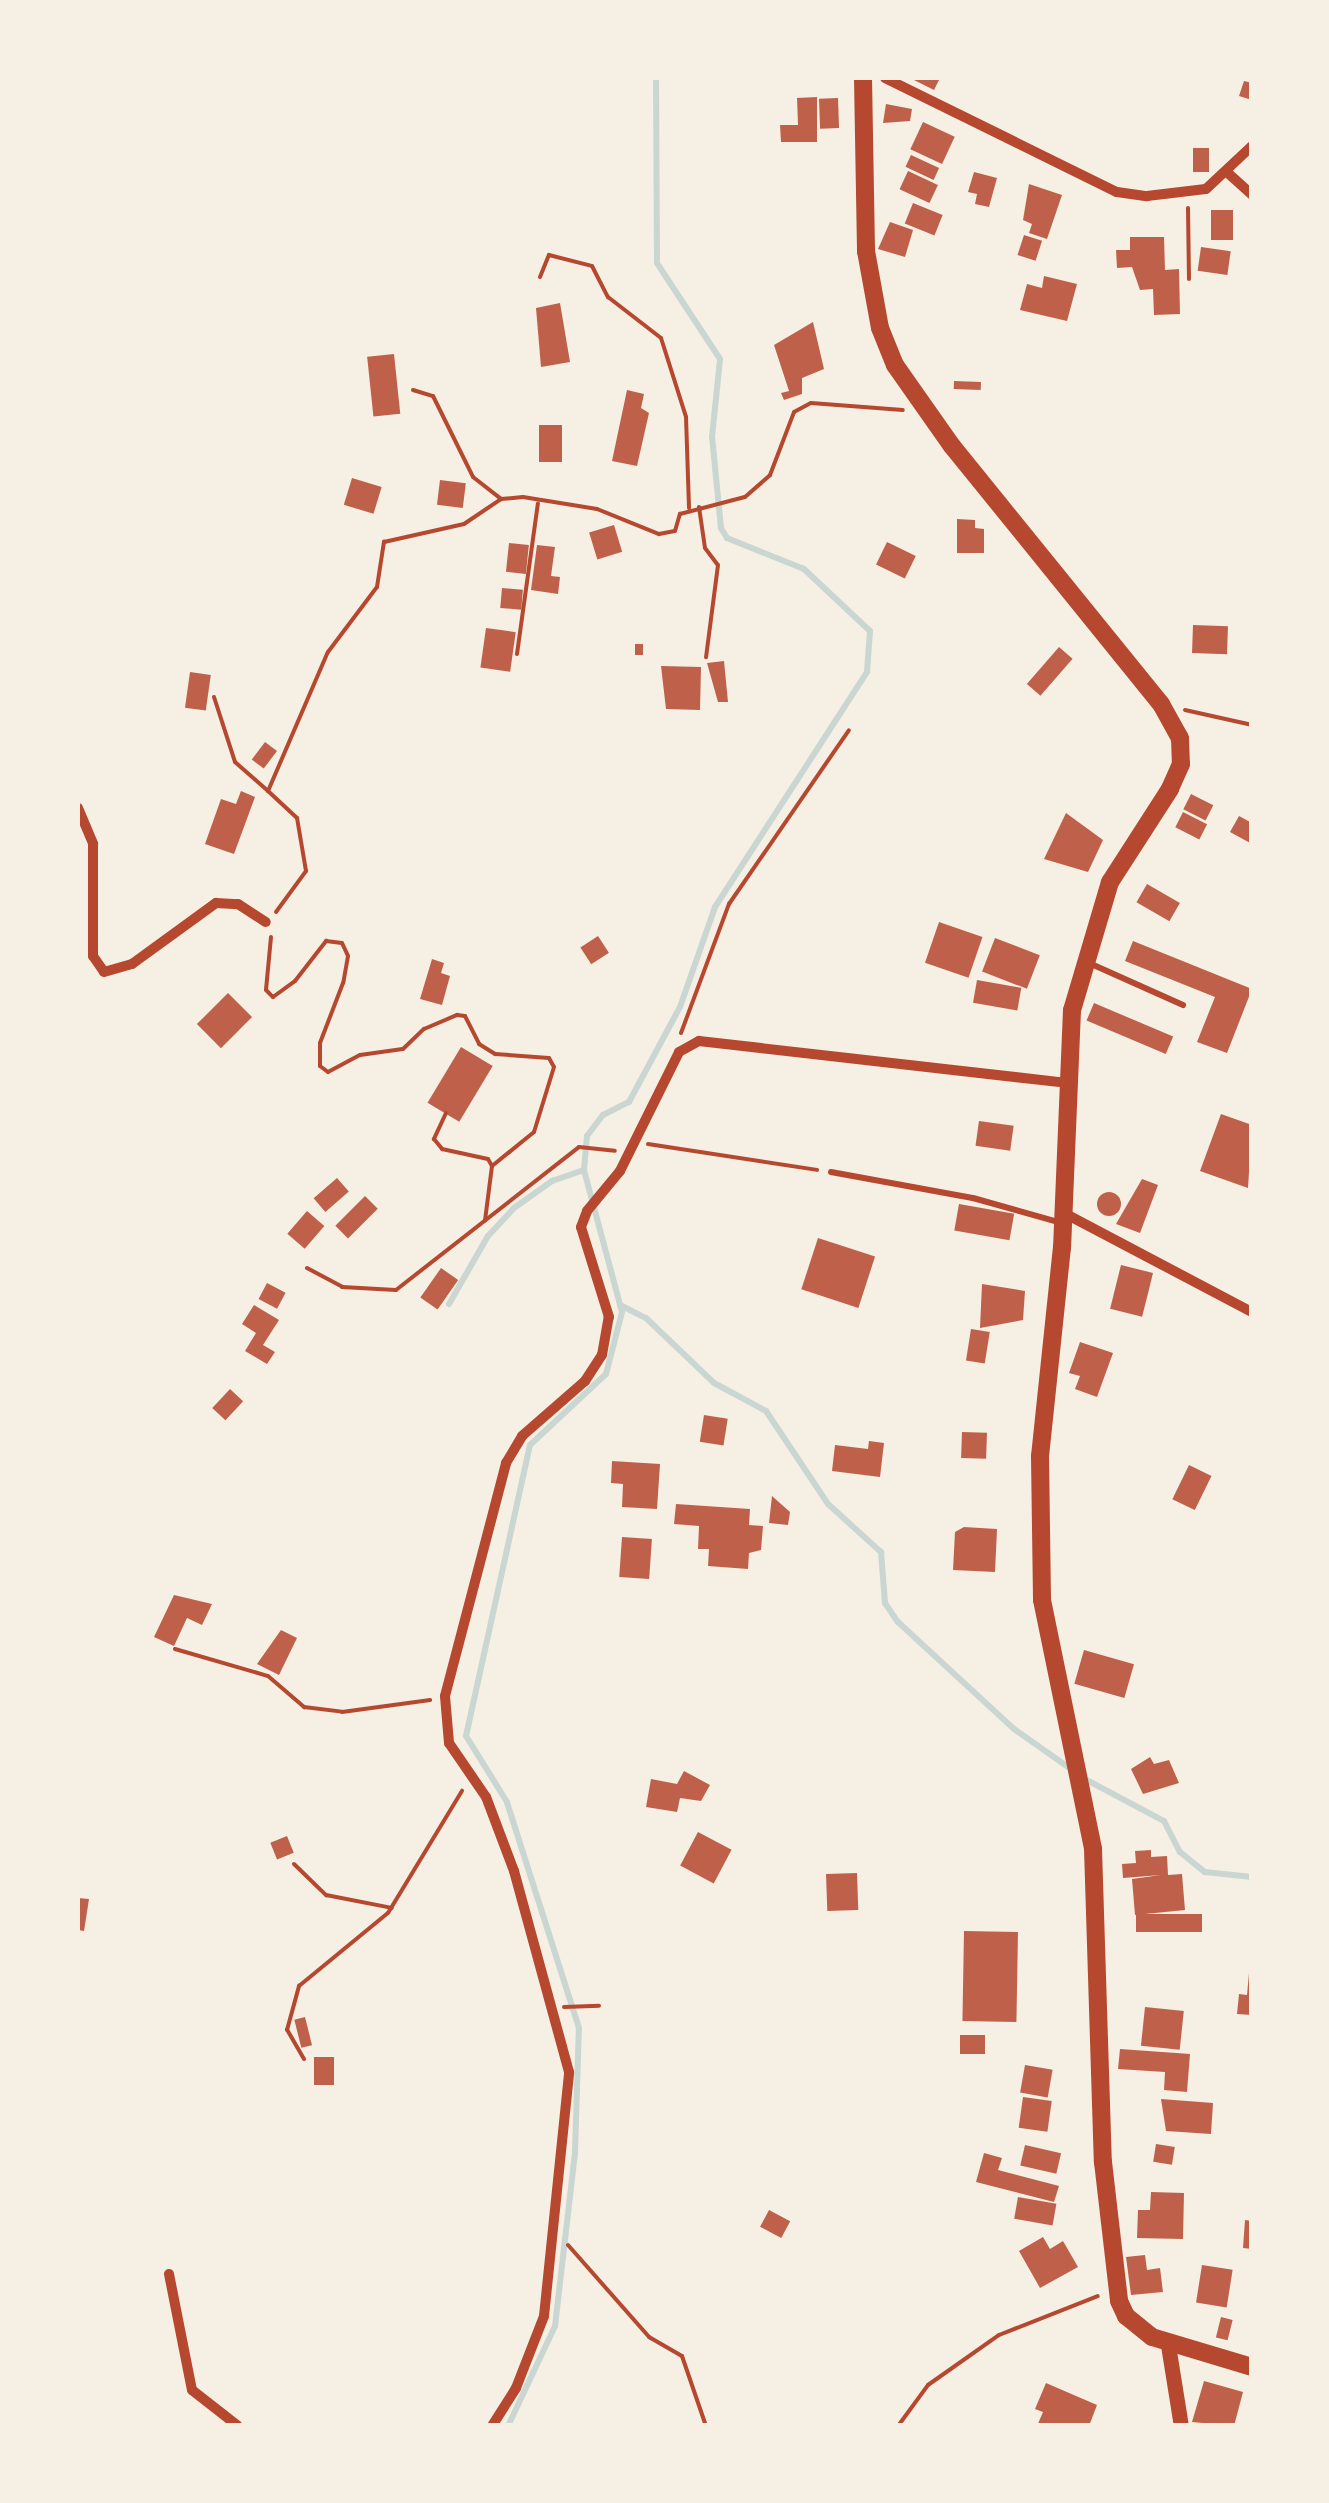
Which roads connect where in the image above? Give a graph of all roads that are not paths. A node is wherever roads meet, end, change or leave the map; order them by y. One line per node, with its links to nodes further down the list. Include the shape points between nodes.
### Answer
1 (863, 78): 8 (main road, via 870,286 880,328 920,404 1161,704 1180,738 1181,764 1110,882)
2 (885, 78): 4 (street, via 1116,192 1188,193)
3 (1252, 146): 4 (street)
4 (1229, 174): 5 (street)
5 (1252, 195)
6 (78, 808): 7 (street, via 92,844 92,956 104,972 132,964 216,903 238,904)
7 (266, 922)
8 (1084, 960): 9 (lane); 10 (main road)
9 (1184, 1005)
10 (1067, 1083): 12 (main road); 18 (street, via 713,1041 679,1052 620,1171 587,1212 581,1227 609,1317 602,1354 585,1381 522,1436 506,1463 445,1696 450,1743 486,1797 514,1871 569,2072 544,2316 516,2388)
11 (831, 1172): 12 (lane)
12 (1064, 1219): 13 (street); 15 (main road, via 1040,1456 1042,1600 1095,1878 1102,2162 1116,2286 1126,2316)
13 (1252, 1312)
14 (169, 2274): 17 (street, via 192,2390)
15 (1168, 2344): 16 (main road); 19 (street)
16 (1252, 2368)
17 (238, 2426)
18 (492, 2426)
19 (1181, 2426)

